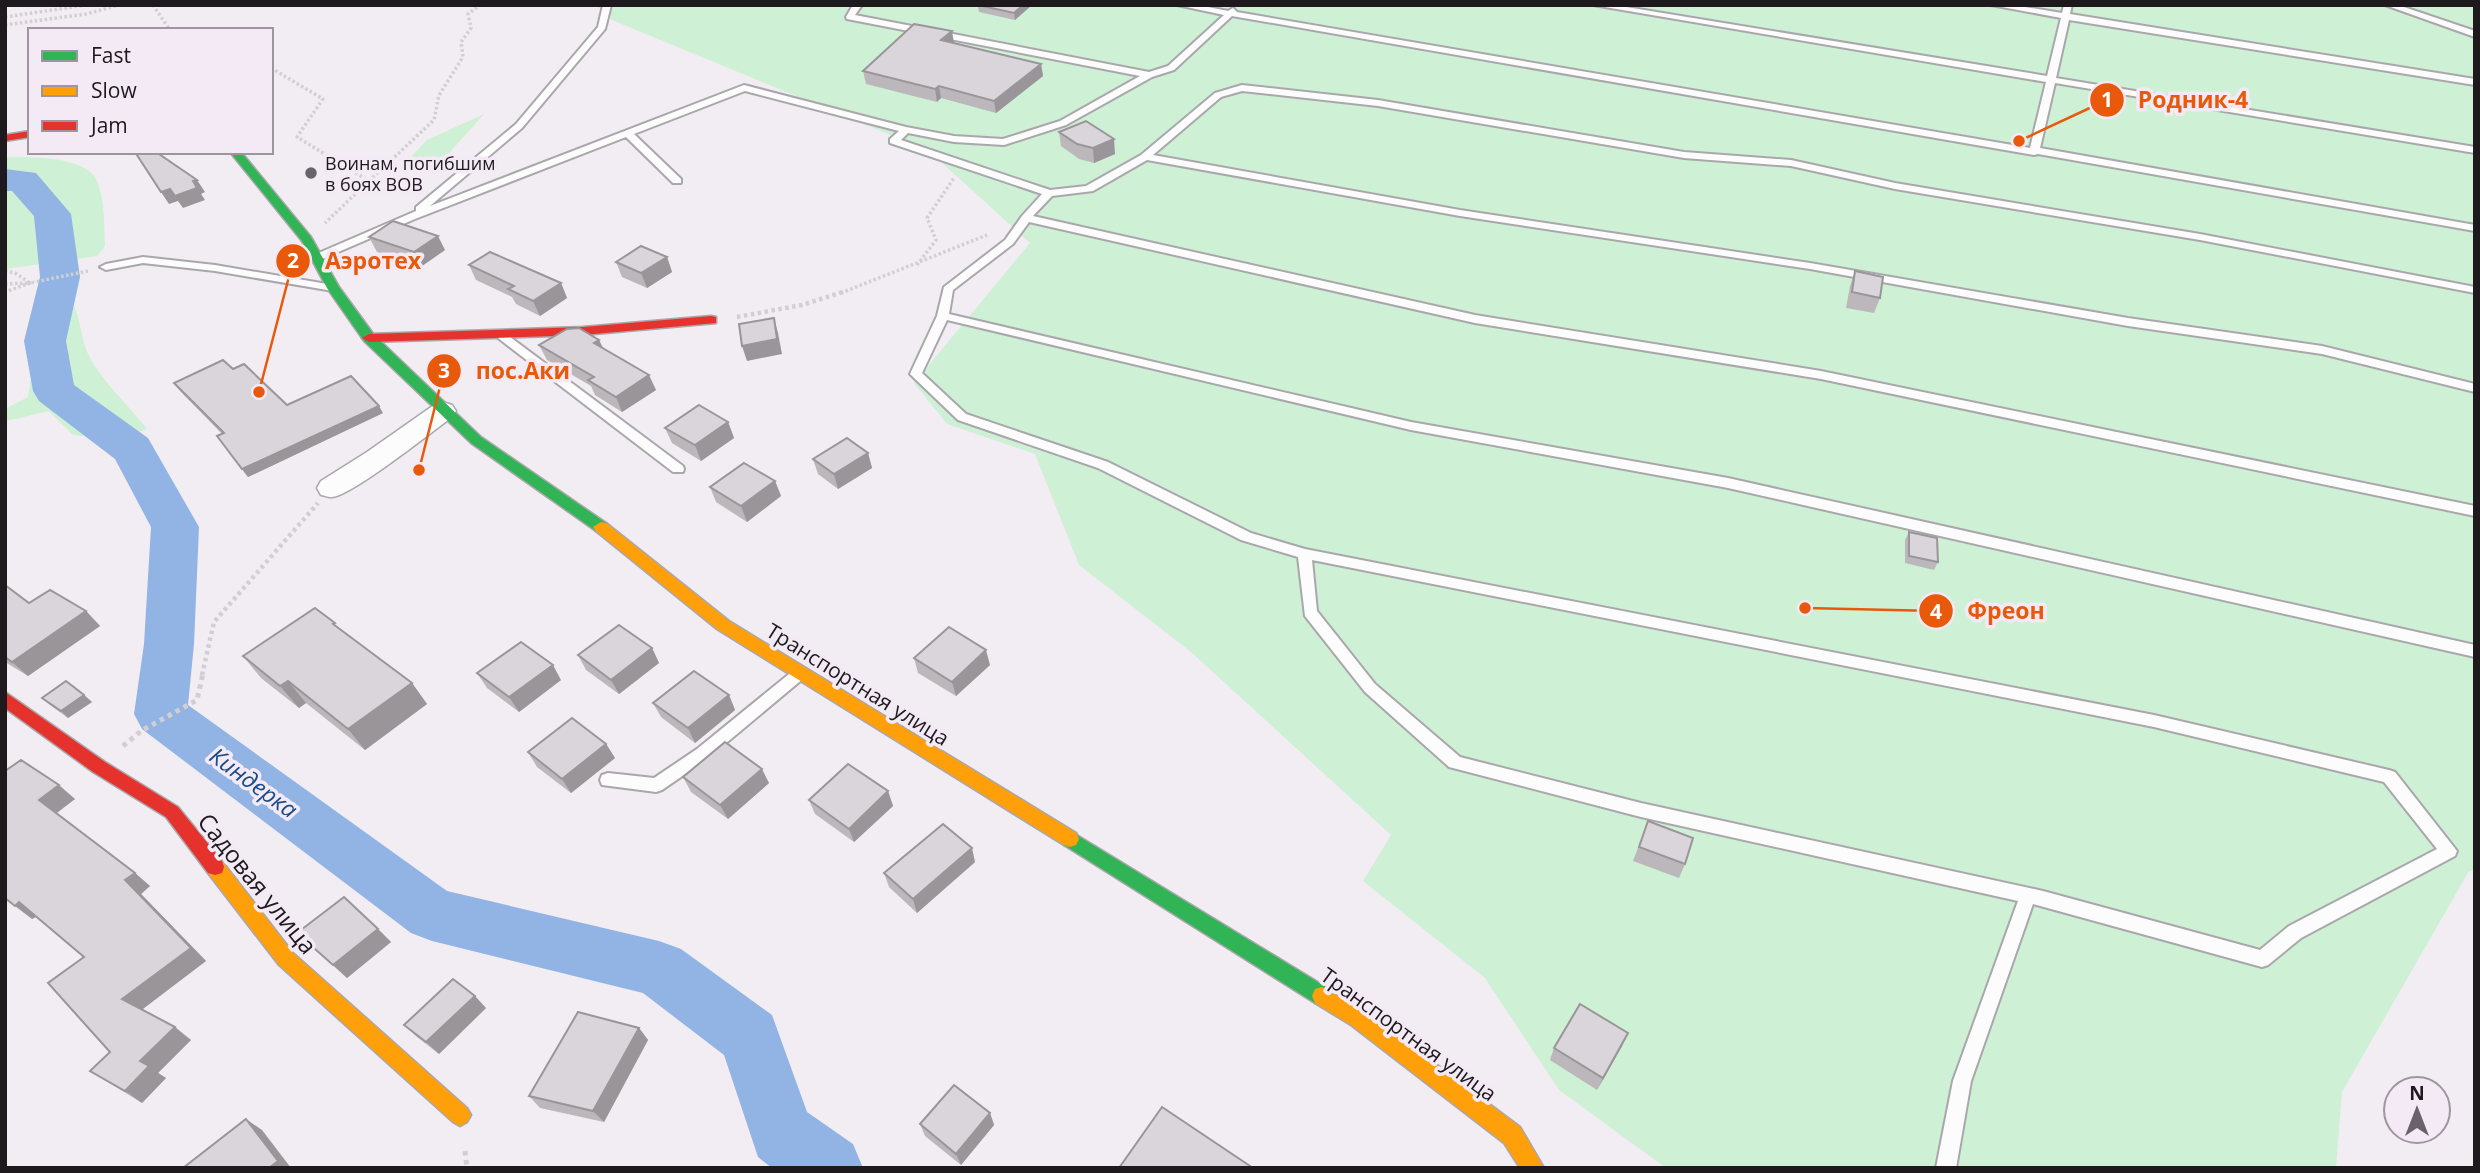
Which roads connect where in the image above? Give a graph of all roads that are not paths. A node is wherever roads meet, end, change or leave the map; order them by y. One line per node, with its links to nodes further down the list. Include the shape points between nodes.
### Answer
1 (607, 5): 24 (lane, via 602,26 519,126)
2 (858, 5): 11 (lane, via 850,17)
3 (1181, 5): 9 (lane)
4 (1238, 5): 9 (lane)
5 (1597, 5): 12 (lane)
6 (1995, 5): 8 (lane)
7 (2389, 5): 10 (lane)
8 (2067, 11): 12 (lane); 13 (lane)
9 (1229, 14): 11 (lane, via 1171,68); 18 (lane)
10 (2475, 34)
11 (1149, 75): 14 (lane, via 1063,124 1004,142)
12 (2051, 79): 18 (lane); 19 (lane)
13 (2475, 82)
14 (906, 130): 16 (lane, via 744,88); 23 (lane, via 894,141)
15 (28, 134): 17 (street)
16 (627, 134): 22 (lane); 24 (lane)
17 (5, 138)
18 (2035, 150): 26 (lane)
19 (2475, 150)
20 (237, 154): 27 (street, Транспортная улица)
21 (1145, 157): 23 (lane, via 1089,189); 30 (lane, via 1218,95 1242,88 1378,103 1684,155 1790,163); 35 (lane, via 1460,213 2322,350)
22 (677, 181)
23 (1049, 193): 25 (lane)
24 (411, 217): 27 (lane)
25 (1026, 218): 31 (lane, via 1009,242 948,289); 39 (lane, via 1475,319 1821,375)
26 (2475, 228)
27 (318, 257): 29 (street, Транспортная улица)
28 (106, 267): 29 (lane, via 143,260)
29 (333, 288): 34 (street, Транспортная улица)
30 (2475, 290)
31 (943, 316): 40 (lane, via 916,374 962,418 1103,465 1246,537); 41 (lane, via 1410,426 1727,483)
32 (711, 320): 33 (street)
33 (502, 335): 34 (street); 37 (lane)
34 (369, 338): 36 (street, Транспортная улица)
35 (2475, 388)
36 (443, 411): 38 (street); 42 (street, Транспортная улица, via 476,440 597,524 723,625)
37 (678, 469)
38 (331, 488)
39 (2475, 511)
40 (1305, 554): 45 (lane, via 1310,612 1370,688 1455,762 1641,810); 45 (lane, via 2154,722 2389,777 2449,851 2295,932 2262,959)
41 (2475, 651)
42 (801, 673): 44 (lane, via 702,754 656,785); 47 (street, Транспортная улица, via 1357,1018 1512,1135)
43 (5, 699): 46 (street, Садовая улица, via 99,767 172,812 286,959)
44 (608, 780)
45 (2028, 895): 48 (lane, via 1962,1081)
46 (460, 1115)
47 (1533, 1168)
48 (1946, 1168)

